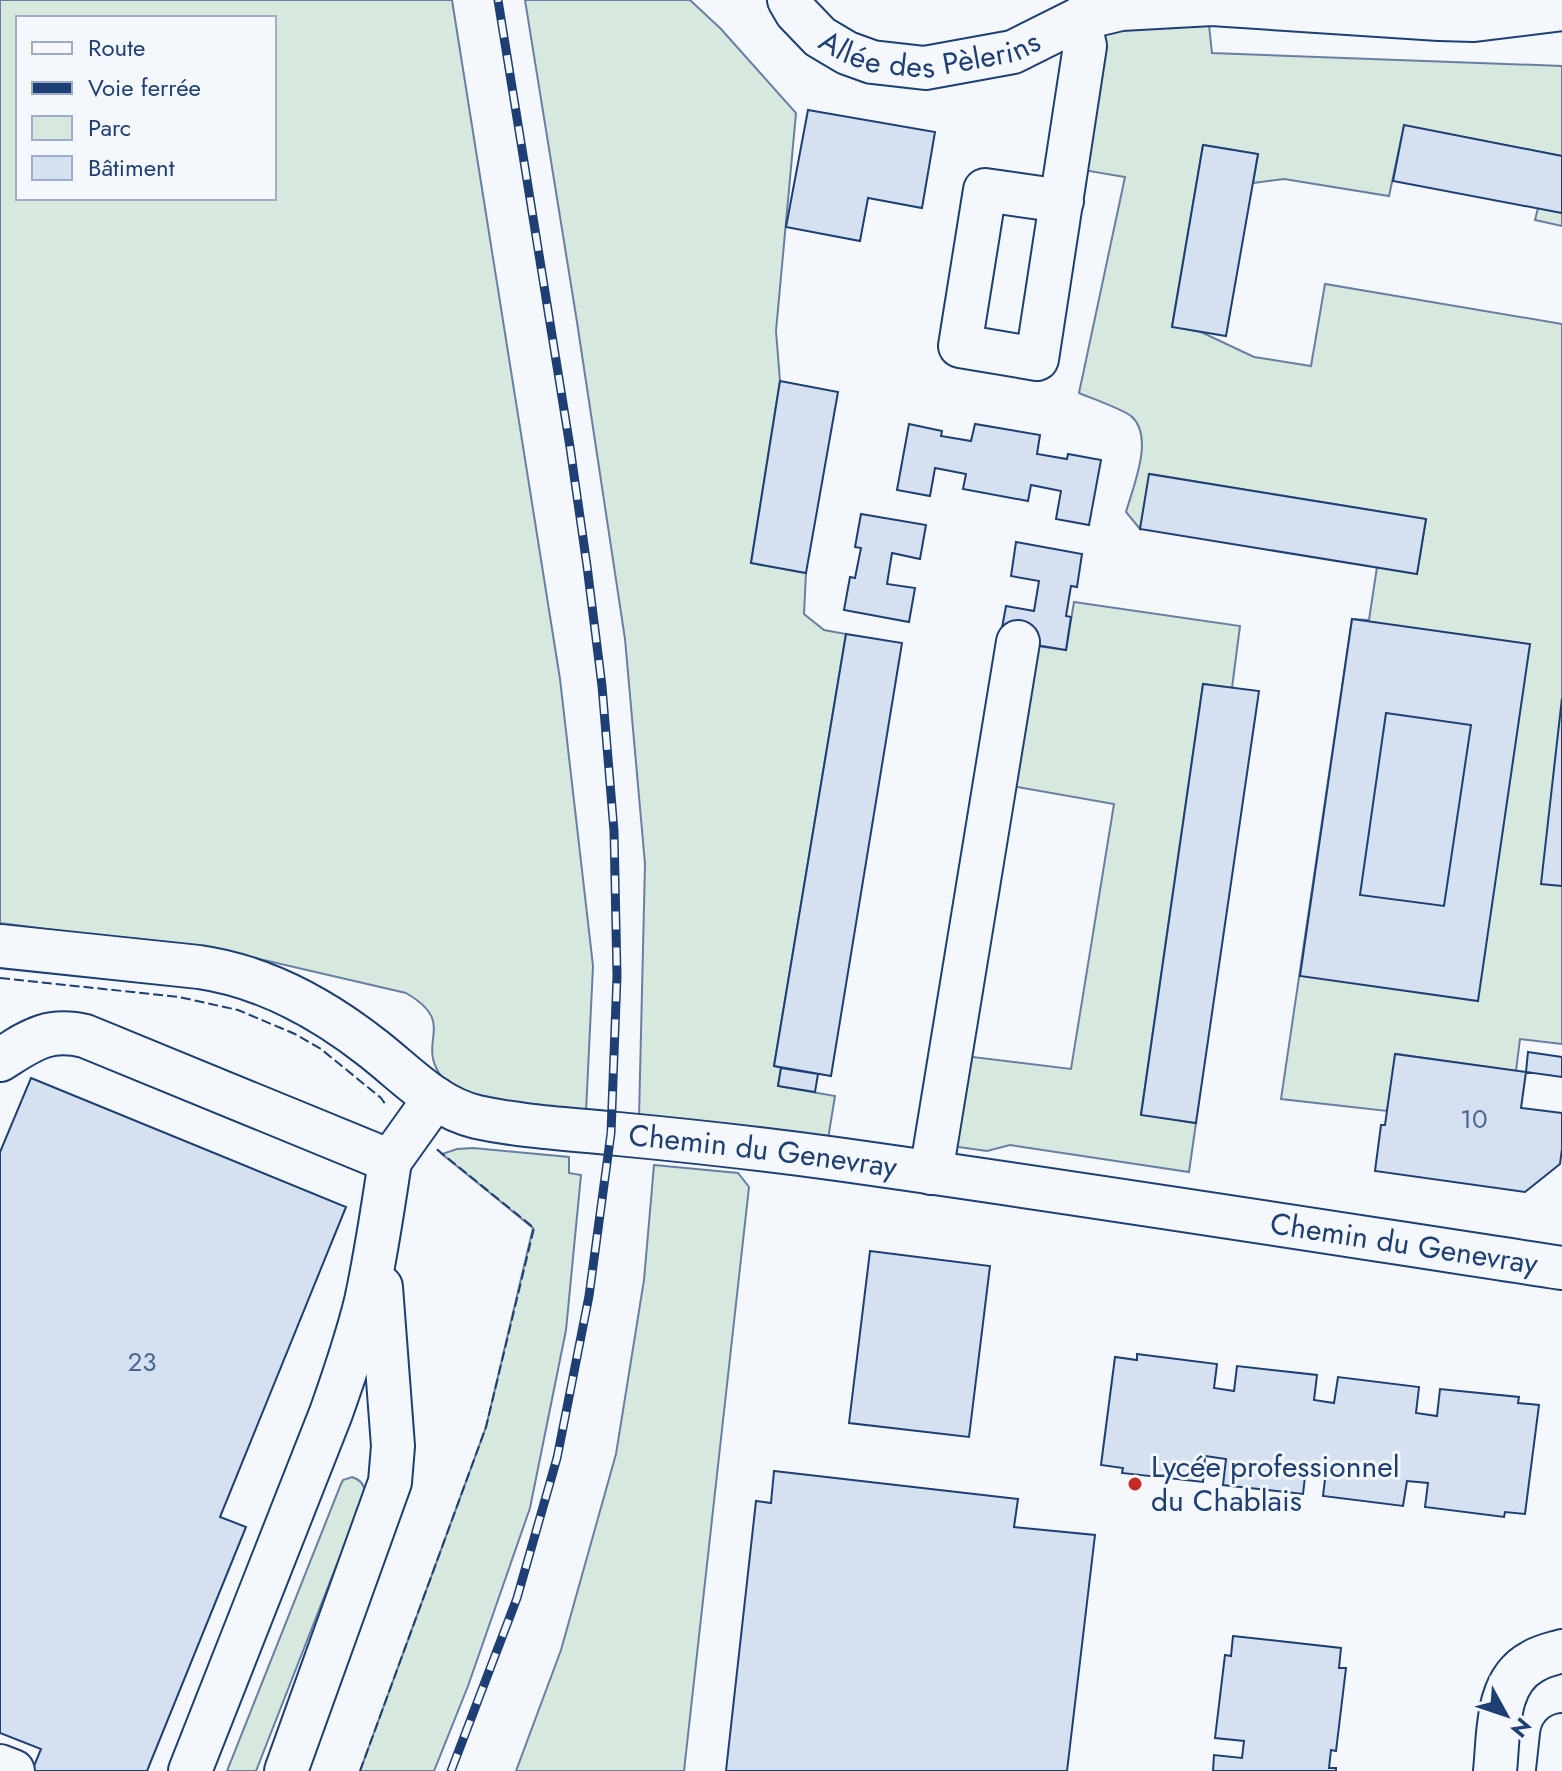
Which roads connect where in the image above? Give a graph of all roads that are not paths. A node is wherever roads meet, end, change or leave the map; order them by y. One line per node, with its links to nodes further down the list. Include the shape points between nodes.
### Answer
1 (789, 0): 3 (street, Allée des Pèlerins, via 820,37 847,53 872,62 925,68 1013,52)
2 (1562, 9): 3 (street, Allée des Pèlerins, via 1474,20 1212,4 1121,9)
3 (1079, 19): 4 (street, via 1085,46)
4 (1062, 201)
5 (1018, 642): 10 (street)
6 (0, 946): 8 (street, Chemin du Genevray, via 215,969 251,979 334,1020)
7 (0, 1060): 9 (street, via 46,1034 85,1036)
8 (435, 1098): 9 (street); 10 (street, Chemin du Genevray, via 463,1113 504,1121)
9 (390, 1161): 11 (street)
10 (931, 1173): 12 (street, Chemin du Genevray)
11 (377, 1244): 17 (street, via 331,1413); 18 (street, via 393,1446 390,1482)
12 (1562, 1268)
13 (1562, 1651): 19 (street, via 1532,1661 1511,1681 1502,1707)
14 (1562, 1735): 20 (street)
15 (0, 1766): 16 (street)
16 (13, 1771)
17 (190, 1771)
18 (286, 1771)
19 (1495, 1771)
20 (1558, 1771)

